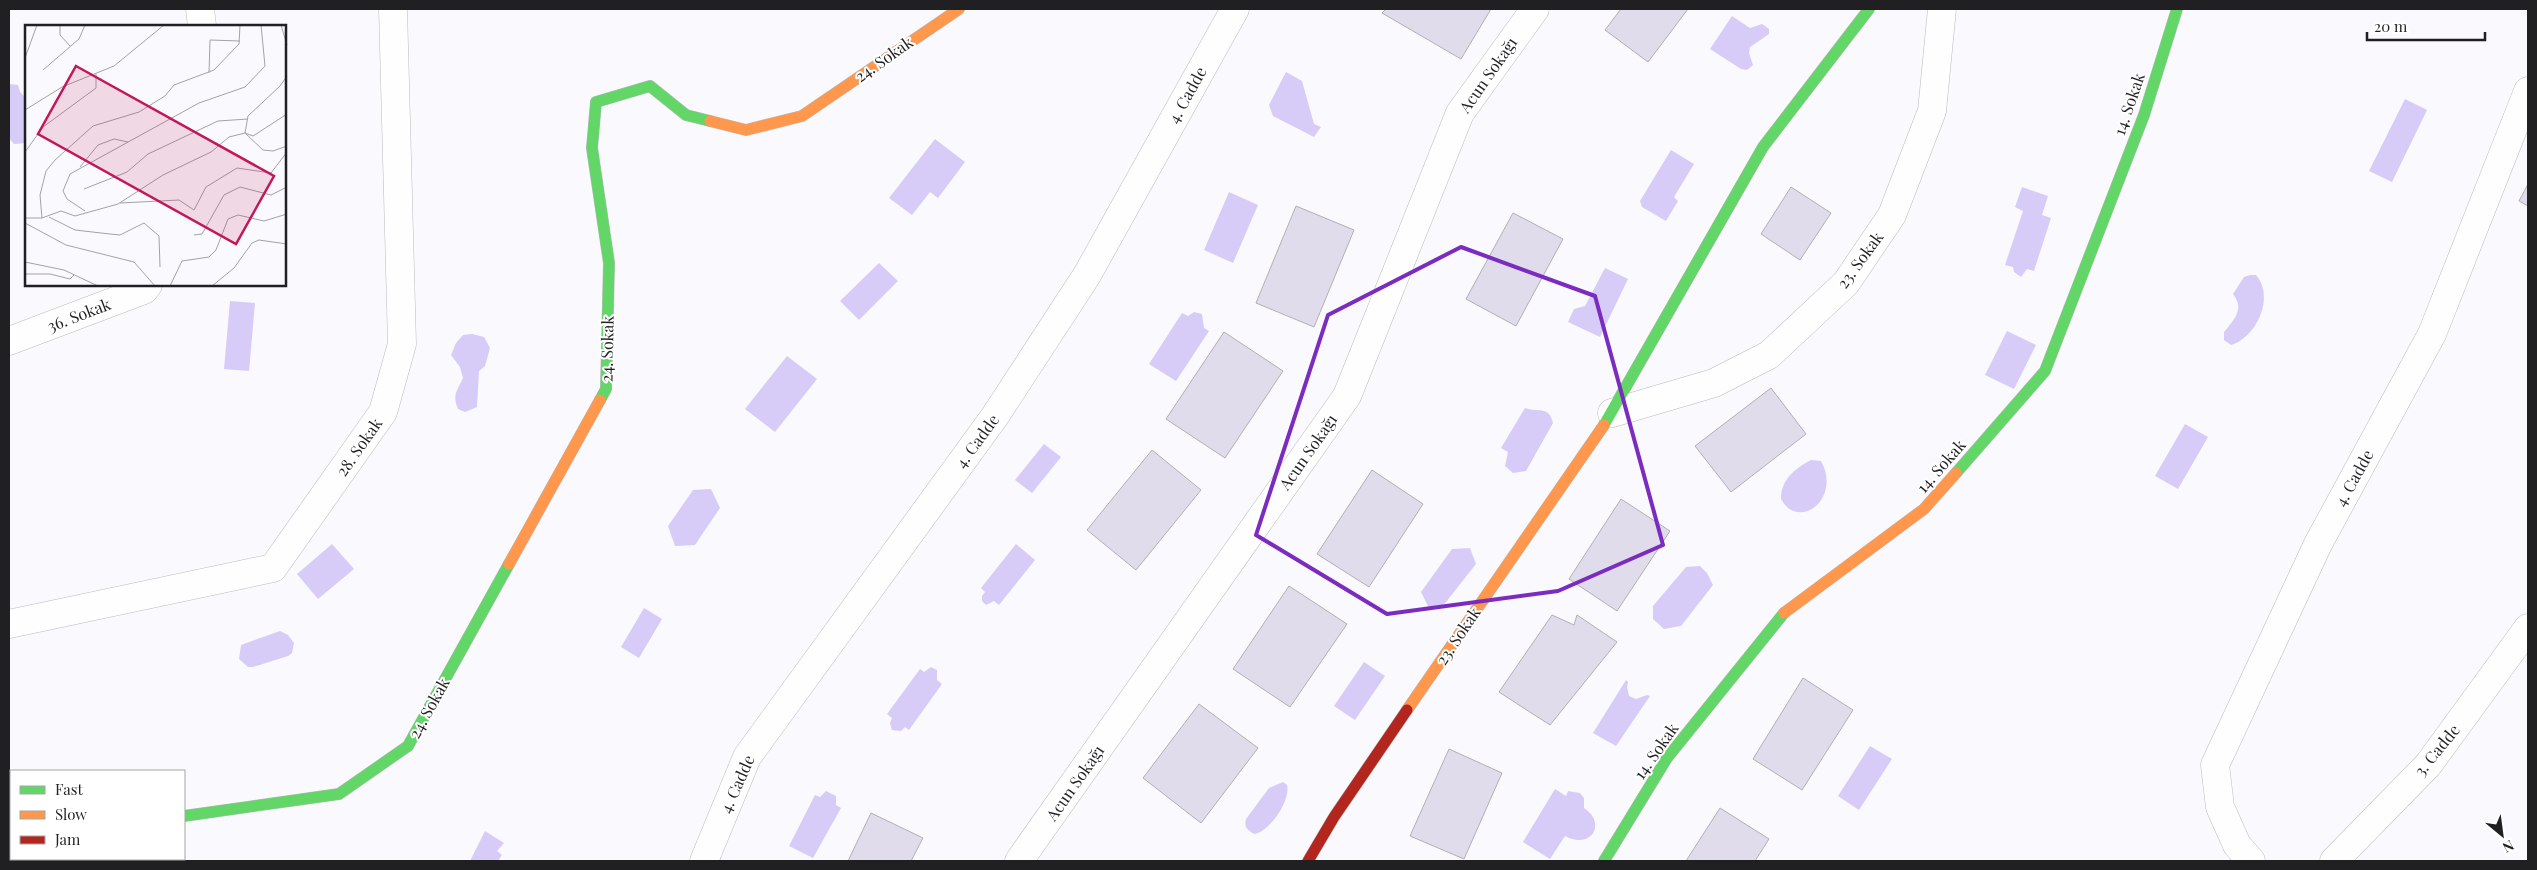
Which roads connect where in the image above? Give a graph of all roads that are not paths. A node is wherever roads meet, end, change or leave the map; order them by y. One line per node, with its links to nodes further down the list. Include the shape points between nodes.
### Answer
1 (200, 9): 9 (street)
2 (393, 9): 14 (street, 28. Sokak, via 402,344 383,412 273,568)
3 (958, 9): 16 (street, 24. Sokak, via 802,116 746,130 686,115 650,86 596,102 592,148 609,263 606,389 408,746 339,794)
4 (1235, 9): 17 (street, 4. Cadde, via 1076,292 995,416 747,757)
5 (1535, 9): 18 (street, Acun Sokağı, via 1460,113 1347,396)
6 (1870, 9): 13 (street, 23. Sokak, via 1763,147)
7 (1942, 9): 13 (street, 23. Sokak, via 1932,111 1892,215 1846,283 1769,355 1714,383)
8 (2177, 9): 20 (street, 14. Sokak, via 2144,114 2045,371 1924,510 1787,610 1667,758)
9 (202, 25)
10 (2528, 91): 21 (street, 4. Cadde, via 2432,334 2318,544 2215,765 2220,807 2237,845)
11 (147, 286): 12 (street, 36. Sokak, via 144,290)
12 (9, 341)
13 (1612, 412): 19 (street, 23. Sokak, via 1334,816)
14 (9, 624)
15 (2528, 628): 22 (street, 3. Cadde, via 2428,765)
16 (185, 816)
17 (704, 861)
18 (1020, 861)
19 (1308, 861)
20 (1604, 861)
21 (2251, 861)
22 (2334, 861)

